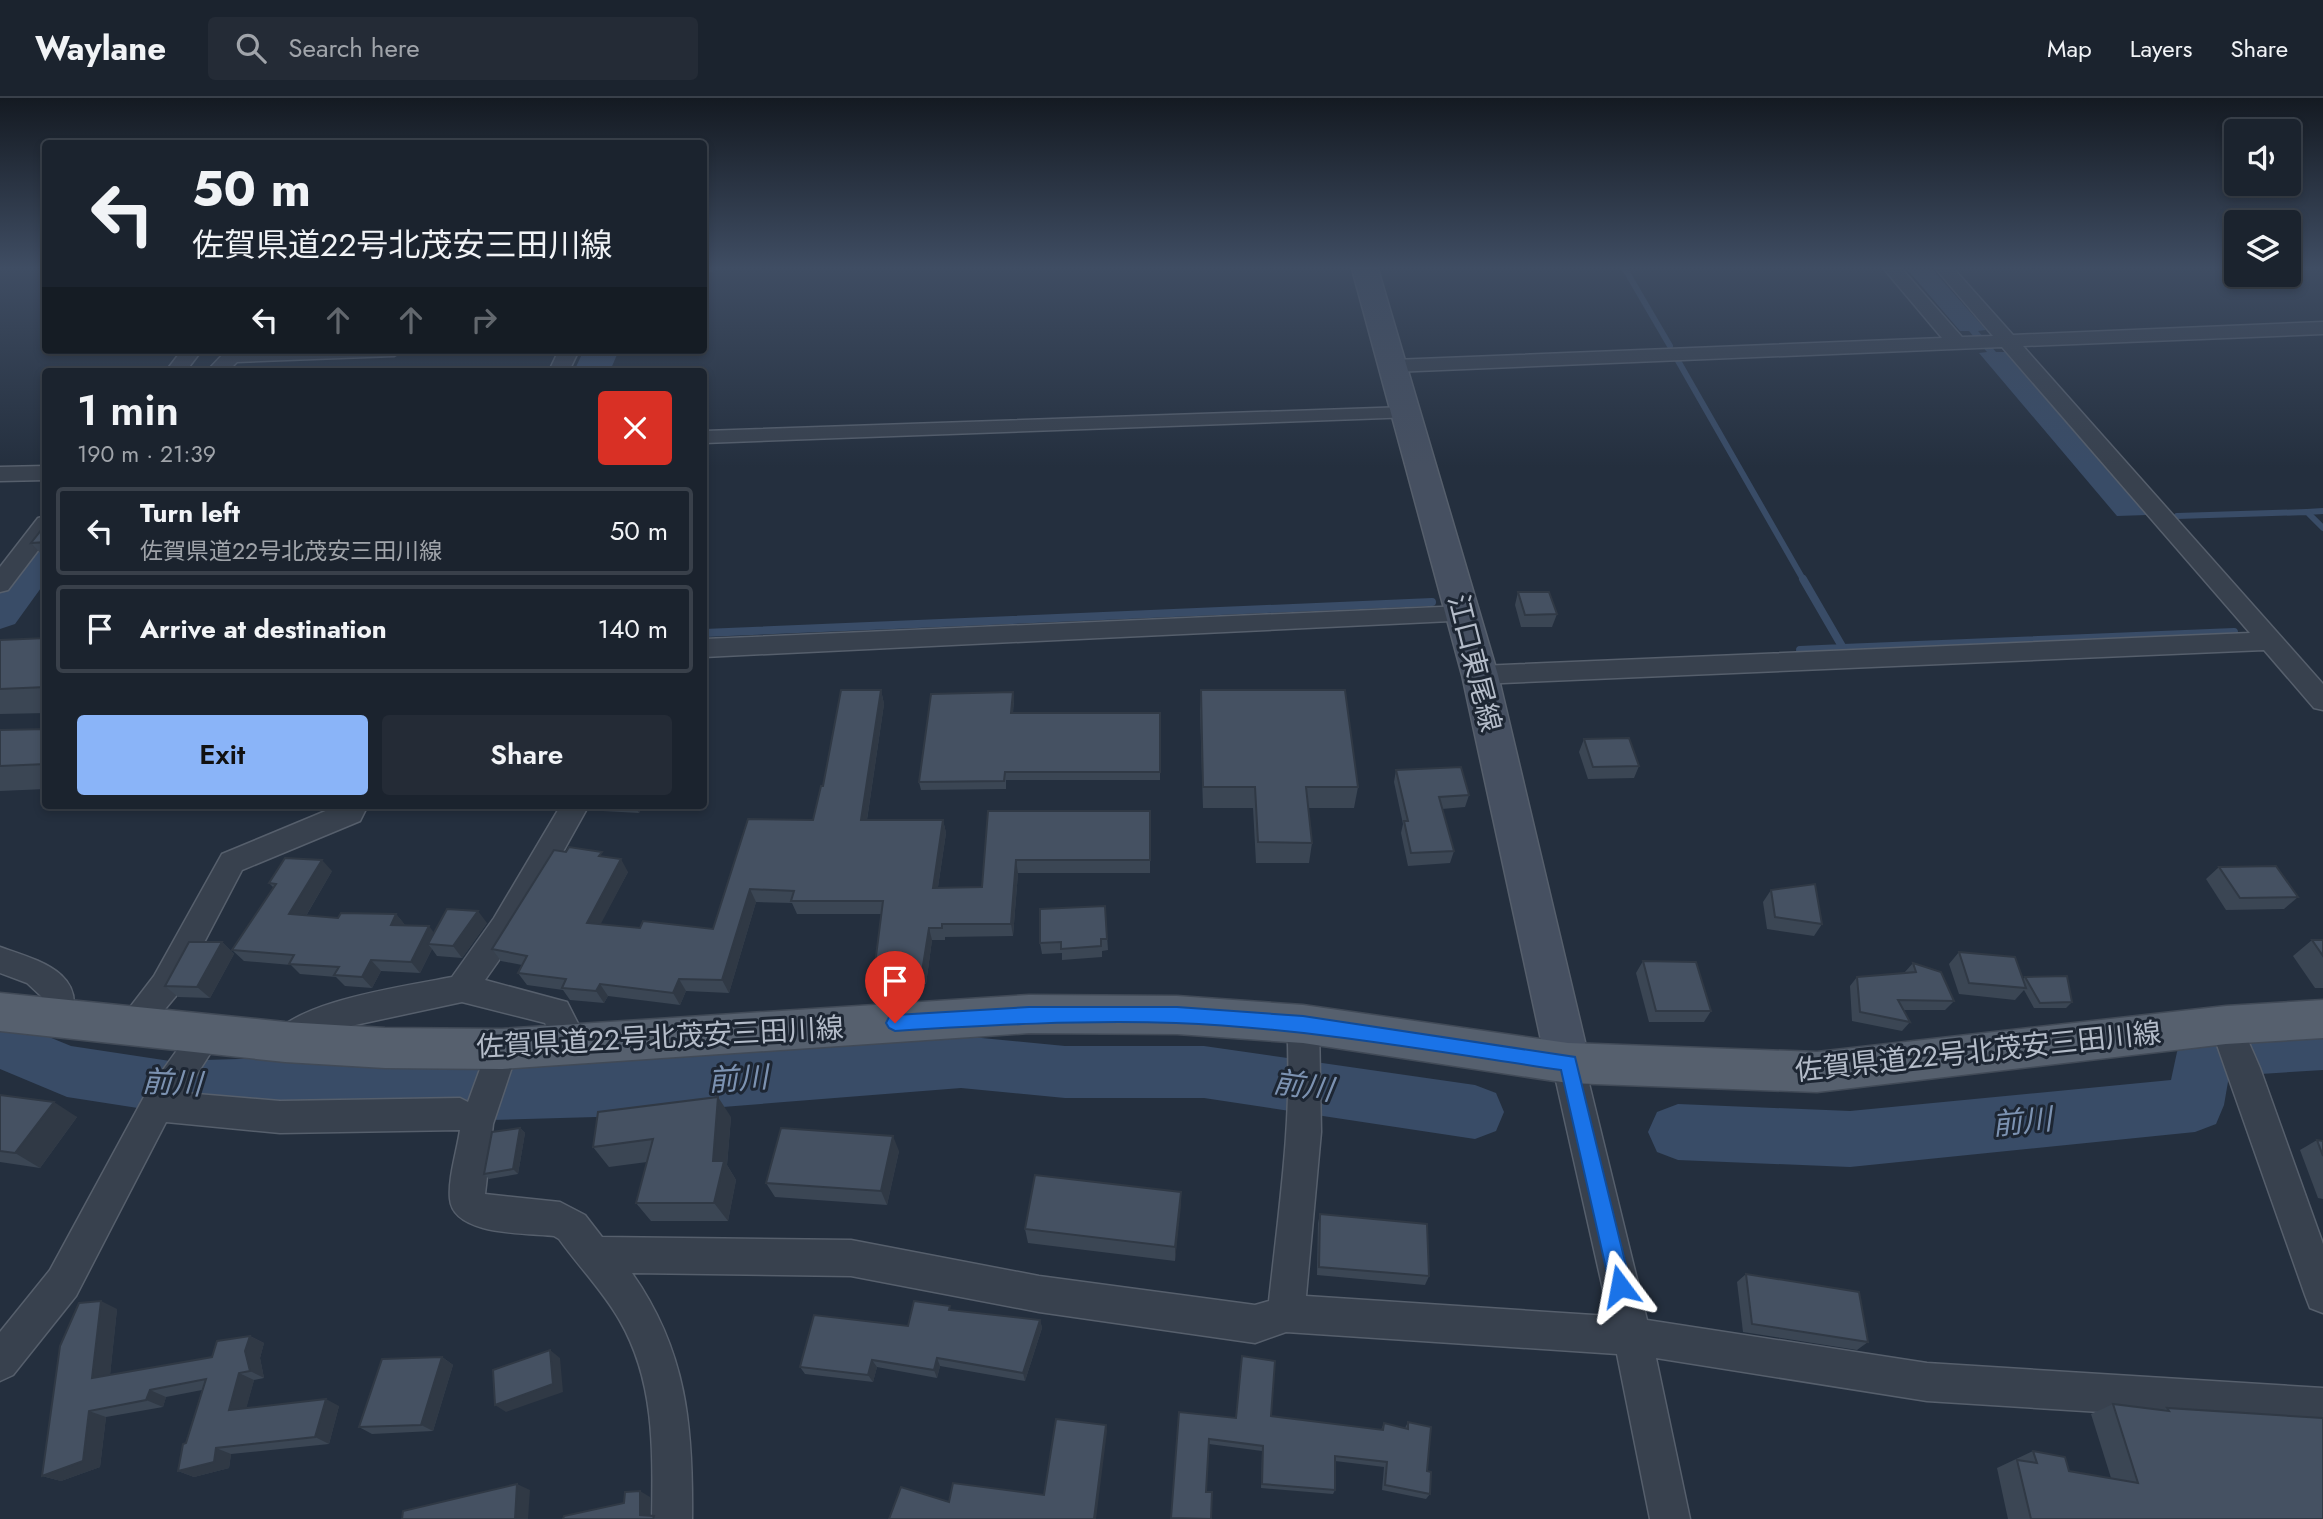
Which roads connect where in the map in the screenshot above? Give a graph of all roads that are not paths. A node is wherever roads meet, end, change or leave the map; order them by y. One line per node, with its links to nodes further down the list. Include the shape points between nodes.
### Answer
1 (1384, 335): 8 (main road, 江口東尾線)
2 (1974, 335): 5 (street)
3 (1978, 335): 5 (street)
4 (2131, 335): 5 (street)
5 (1981, 341): 8 (street); 18 (street)
6 (189, 354): 9 (street)
7 (286, 354): 10 (street, via 232,356)
8 (1392, 366): 11 (main road, 江口東尾線)
9 (178, 368)
10 (220, 368)
11 (1406, 413): 12 (street); 17 (main road, 江口東尾線)
12 (707, 438)
13 (42, 473): 14 (street)
14 (0, 474)
15 (42, 528): 16 (street)
16 (0, 584)
17 (1463, 614): 19 (street); 20 (main road, 江口東尾線)
18 (2272, 641): 20 (street); 21 (street)
19 (707, 648)
20 (1480, 675): 35 (main road, 江口東尾線)
21 (2323, 701)
22 (352, 809): 30 (street, via 232,862 165,986)
23 (573, 809): 25 (street, via 505,927)
24 (0, 960): 27 (street, via 38,974 58,992)
25 (462, 988): 32 (street, via 325,1018); 34 (street, via 556,1012)
26 (0, 1012): 27 (main road, 佐賀県道22号北茂安三田川線)
27 (55, 1019): 30 (main road, 佐賀県道22号北茂安三田川線)
28 (2323, 1020): 29 (main road, 佐賀県道22号北茂安三田川線)
29 (2225, 1025): 35 (main road, 佐賀県道22号北茂安三田川線, via 1817,1072); 39 (street)
30 (130, 1028): 31 (main road, 佐賀県道22号北茂安三田川線)
31 (206, 1035): 32 (main road, 佐賀県道22号北茂安三田川線); 37 (street)
32 (285, 1042): 36 (main road, 佐賀県道22号北茂安三田川線, via 385,1048)
33 (1305, 1043): 34 (main road, 佐賀県道22号北茂安三田川線, via 1177,1015 1029,1014); 35 (main road, 佐賀県道22号北茂安三田川線); 40 (street, via 1304,1109)
34 (573, 1045): 36 (main road, 佐賀県道22号北茂安三田川線)
35 (1568, 1063): 41 (street)
36 (488, 1090): 37 (street, via 460,1114 280,1117); 38 (street, via 467,1200 476,1210 560,1219 572,1227)
37 (157, 1106): 42 (street, via 63,1283)
38 (592, 1255): 40 (street, via 851,1258 1039,1294 1255,1324); 44 (street, via 632,1307 663,1367 673,1438)
39 (2323, 1295)
40 (1286, 1313): 41 (street)
41 (1632, 1336): 43 (street, via 1927,1382); 45 (street)
42 (0, 1362)
43 (2323, 1407)
44 (672, 1519)
45 (1670, 1519)

